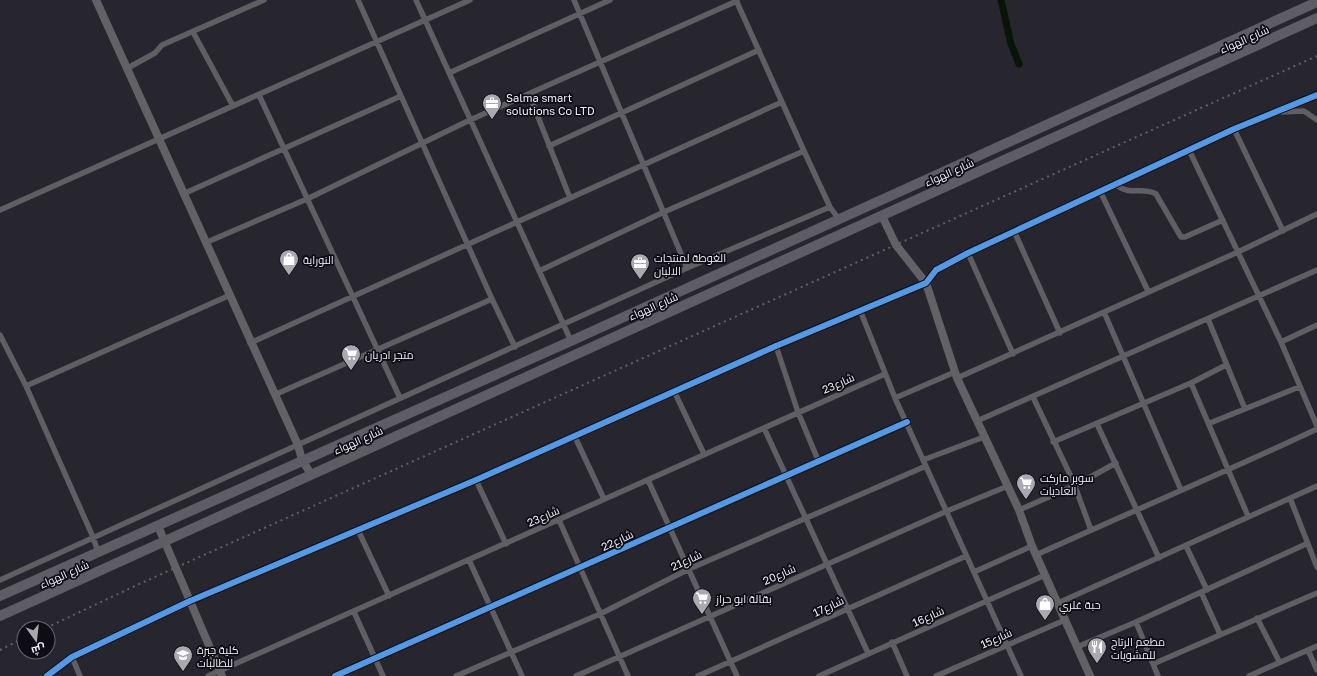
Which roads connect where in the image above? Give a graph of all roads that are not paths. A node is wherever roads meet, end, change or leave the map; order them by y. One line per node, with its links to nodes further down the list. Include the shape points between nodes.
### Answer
1 (96, 0): 17 (street)
2 (264, 0): 13 (street)
3 (358, 0): 14 (street)
4 (416, 0): 12 (street)
5 (470, 0): 12 (street)
6 (574, 0): 10 (street)
7 (610, 0): 10 (street)
8 (737, 1): 15 (street); 16 (street)
9 (1317, 2): 47 (highway, شارع الهواء)
10 (580, 14): 16 (street); 18 (street)
11 (1317, 18): 46 (highway, شارع الهواء)
12 (425, 20): 14 (street); 18 (street)
13 (193, 32): 17 (street, via 162,46 155,53); 24 (street)
14 (377, 41): 20 (street); 22 (street)
15 (759, 50): 23 (street); 26 (street)
16 (601, 63): 19 (street); 26 (street)
17 (126, 69): 30 (street)
18 (449, 74): 27 (street)
19 (529, 94): 27 (street); 32 (street)
20 (258, 95): 24 (street); 33 (street)
21 (1317, 95): 25 (street)
22 (401, 96): 31 (street); 33 (street)
23 (782, 102): 35 (street); 36 (street)
24 (232, 106): 30 (street)
25 (1276, 112): 28 (street, via 1304,111); 29 (street)
26 (622, 113): 32 (street); 36 (street)
27 (470, 120): 31 (street); 49 (street)
28 (1317, 120)
29 (1234, 129): 34 (street); 51 (street)
30 (158, 139): 39 (street); 43 (street)
31 (422, 143): 41 (street); 53 (street)
32 (549, 146): 40 (street)
33 (284, 149): 39 (street); 41 (street)
34 (1189, 150): 37 (street); 48 (street)
35 (804, 151): 42 (street); 44 (street)
36 (644, 164): 40 (street); 44 (street)
37 (1115, 184): 38 (street); 48 (street, via 1125,190 1149,191 1156,194 1183,238)
38 (1100, 191): 50 (street); 60 (street)
39 (183, 194): 52 (street)
40 (570, 198): 49 (street)
41 (307, 199): 52 (street); 62 (street)
42 (830, 207): 47 (street); 56 (street)
43 (0, 210)
44 (664, 212): 56 (street); 58 (street)
45 (1317, 214): 51 (street)
46 (882, 216): 59 (street, via 896,245); 112 (highway, شارع الهواء)
47 (838, 218): 72 (highway, شارع الهواء)
48 (1223, 220): 54 (street)
49 (517, 222): 53 (street); 58 (street)
50 (1014, 231): 55 (street); 70 (street)
51 (1283, 231): 54 (street)
52 (205, 243): 61 (street)
53 (468, 244): 62 (street); 64 (street)
54 (1238, 252): 60 (street); 63 (street)
55 (968, 253): 59 (street, via 936,270); 78 (street)
56 (687, 268): 68 (street)
57 (1317, 270): 63 (street)
58 (539, 271): 68 (street)
59 (926, 283): 65 (street); 82 (street)
60 (1148, 291): 66 (street)
61 (228, 296): 73 (street); 84 (street)
62 (352, 296): 73 (street); 77 (street)
63 (1259, 296): 67 (street); 74 (street)
64 (492, 299): 76 (street); 77 (street)
65 (860, 310): 75 (street); 81 (street)
66 (1104, 312): 70 (street); 79 (street)
67 (1208, 319): 79 (street); 80 (street)
68 (563, 325): 72 (street); 76 (street)
69 (1317, 325): 74 (street)
70 (1060, 333): 78 (street)
71 (1, 339): 84 (street)
72 (571, 341): 106 (highway, شارع الهواء)
73 (250, 342): 87 (street)
74 (1281, 342): 85 (street)
75 (776, 346): 86 (street); 93 (street)
76 (515, 347): 89 (street)
77 (377, 349): 87 (street); 89 (street)
78 (1013, 354): 82 (street)
79 (1123, 356): 88 (street); 91 (street)
80 (1226, 365): 83 (street); 92 (street)
81 (885, 374): 90 (street); 93 (street, شارع23)
82 (956, 375): 90 (street); 94 (street)
83 (1190, 383): 91 (street); 97 (street)
84 (26, 386): 132 (street)
85 (1299, 387): 92 (street); 98 (street)
86 (674, 390): 101 (street); 105 (street)
87 (274, 395): 104 (street)
88 (1033, 397): 94 (street); 103 (street)
89 (400, 398): 104 (street)
90 (895, 398): 95 (street)
91 (1144, 402): 96 (street); 119 (street)
92 (1245, 409): 97 (street)
93 (798, 412): 99 (street, شارع23); 107 (street)
94 (976, 421): 102 (street)
95 (907, 422): 107 (street, شارع22); 108 (street)
96 (1097, 424): 103 (street); 109 (street)
97 (1210, 424): 111 (street)
98 (1317, 426)
99 (764, 428): 105 (street, شارع23); 113 (street)
100 (1317, 430): 111 (street)
101 (575, 437): 114 (street); 121 (street)
102 (984, 437): 108 (street); 117 (street)
103 (1054, 442): 116 (street)
104 (298, 445): 106 (street); 132 (street)
105 (704, 454): 115 (street, شارع23)
106 (302, 460): 112 (street); 128 (highway, شارع الهواء)
107 (818, 460): 113 (street, شارع22)
108 (923, 460): 110 (street)
109 (1116, 462): 116 (street); 123 (street)
110 (926, 466): 124 (street); 126 (street, شارع21)
111 (1228, 471): 119 (street); 125 (street)
112 (311, 474): 133 (highway, شارع الهواء)
113 (785, 475): 126 (street); 129 (street, شارع22)
114 (476, 480): 130 (street); 134 (street)
115 (648, 480): 121 (street, شارع23); 129 (street)
116 (1074, 484): 122 (street); 131 (street)
117 (1008, 486): 122 (street); 124 (street, شارع20)
118 (1317, 486): 120 (street)
119 (1181, 490): 123 (street)
120 (1290, 498): 125 (street); 135 (street)
121 (604, 499): 127 (street, شارع23)
122 (1019, 510): 136 (street)
123 (1137, 510): 131 (street); 141 (street)
124 (946, 511): 140 (street); 143 (street, شارع20)
125 (1248, 516): 137 (street)
126 (805, 519): 143 (street); 146 (street, شارع21)
127 (559, 520): 134 (street, شارع23); 145 (street)
128 (158, 526): 133 (street); 138 (highway, شارع الهواء)
129 (669, 527): 145 (street, شارع22); 146 (street)
130 (358, 530): 154 (street); 156 (street)
131 (1090, 530): 139 (street)
132 (93, 537): 138 (street); 149 (street)
133 (163, 542): 156 (street); 162 (highway, شارع الهواء)
134 (506, 544): 142 (street, شارع23)
135 (1306, 544): 144 (street); 150 (street)
136 (1032, 546): 139 (street); 147 (street)
137 (1186, 546): 141 (street); 150 (street)
138 (98, 552): 153 (highway, شارع الهواء)
139 (1036, 555): 148 (street)
140 (966, 556): 147 (street); 159 (street, شارع17)
141 (1159, 558): 157 (street)
142 (469, 560): 154 (street, شارع23); 158 (street)
143 (827, 564): 159 (street); 163 (street, شارع20)
144 (1317, 567)
145 (580, 568): 158 (street, شارع22); 161 (street)
146 (689, 569): 161 (street, شارع21); 163 (street)
147 (974, 572): 155 (street)
148 (1045, 575): 155 (street, شارع16); 157 (street)
149 (0, 580)
150 (1207, 590): 151 (street)
151 (1201, 592): 166 (street); 167 (street)
152 (1317, 593): 164 (street)
153 (0, 596)
154 (389, 596): 160 (street, شارع23)
155 (987, 601): 168 (street, شارع16); 169 (street)
156 (190, 602): 176 (street); 182 (street)
157 (1058, 603): 165 (street)
158 (491, 608): 173 (street); 177 (street, شارع22)
159 (848, 608): 174 (street); 179 (street, شارع17)
160 (354, 612): 177 (street); 182 (street, شارع23)
161 (600, 614): 173 (street, شارع21); 175 (street)
162 (0, 616)
163 (711, 616): 175 (street, شارع20); 179 (street)
164 (1257, 618): 167 (street); 178 (street)
165 (1065, 620): 169 (street, شارع15); 171 (street)
166 (1136, 622): 171 (street); 180 (street)
167 (1220, 634): 180 (street)
168 (892, 642): 174 (street, شارع16); 195 (street)
169 (1006, 644): 196 (street, شارع15); 197 (street)
170 (1317, 646): 172 (street)
171 (1077, 647): 198 (street)
172 (1308, 650): 178 (street); 181 (street)
173 (512, 652): 188 (street, شارع21); 189 (street)
174 (868, 654): 194 (street, شارع16)
175 (620, 656): 190 (street, شارع20); 191 (street)
176 (72, 657): 183 (street); 184 (street)
177 (375, 658): 186 (street, شارع22); 187 (street)
178 (1279, 661): 200 (street)
179 (731, 662): 192 (street, شارع17); 193 (street)
180 (1153, 664): 199 (street)
181 (1317, 670)
182 (221, 673): 185 (street, شارع23)
183 (47, 676)
184 (80, 676)
185 (208, 676)
186 (335, 676)
187 (383, 676)
188 (456, 676)
189 (522, 676)
190 (576, 676)
191 (628, 676)
192 (698, 676)
193 (737, 676)
194 (819, 676)
195 (907, 676)
196 (936, 676)
197 (1021, 676)
198 (1090, 676)
199 (1158, 676)
200 (1249, 676)

